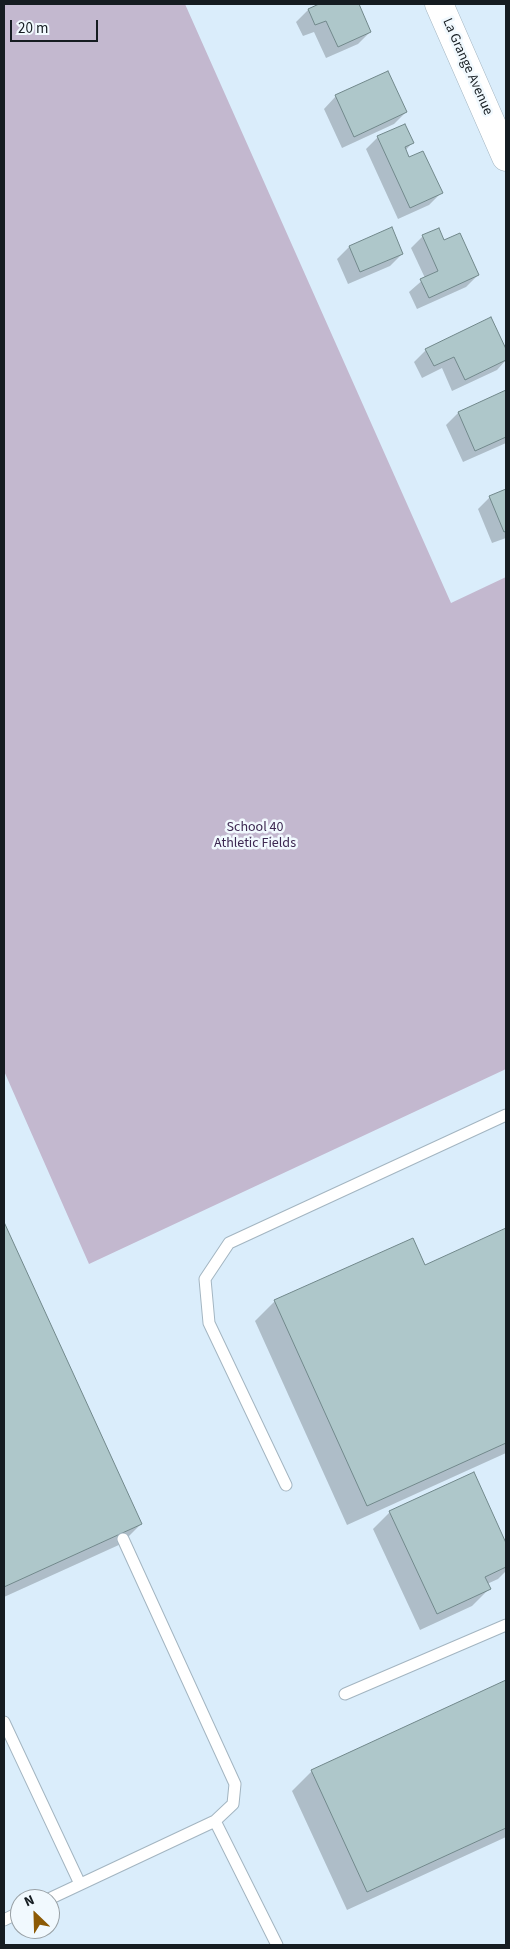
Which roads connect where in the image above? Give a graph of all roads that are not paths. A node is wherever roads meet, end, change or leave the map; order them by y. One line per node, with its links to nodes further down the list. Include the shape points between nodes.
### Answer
1 (439, 4): 2 (street, La Grange Avenue)
2 (506, 157)
3 (506, 1115): 4 (lane, via 229,1243 205,1278 209,1322)
4 (286, 1486)
5 (123, 1539): 9 (lane, via 235,1784 232,1804)
6 (506, 1625): 7 (lane)
7 (346, 1694)
8 (4, 1722): 10 (lane)
9 (215, 1821): 10 (lane); 12 (lane)
10 (80, 1884): 11 (lane)
11 (60, 1894)
12 (277, 1945)

